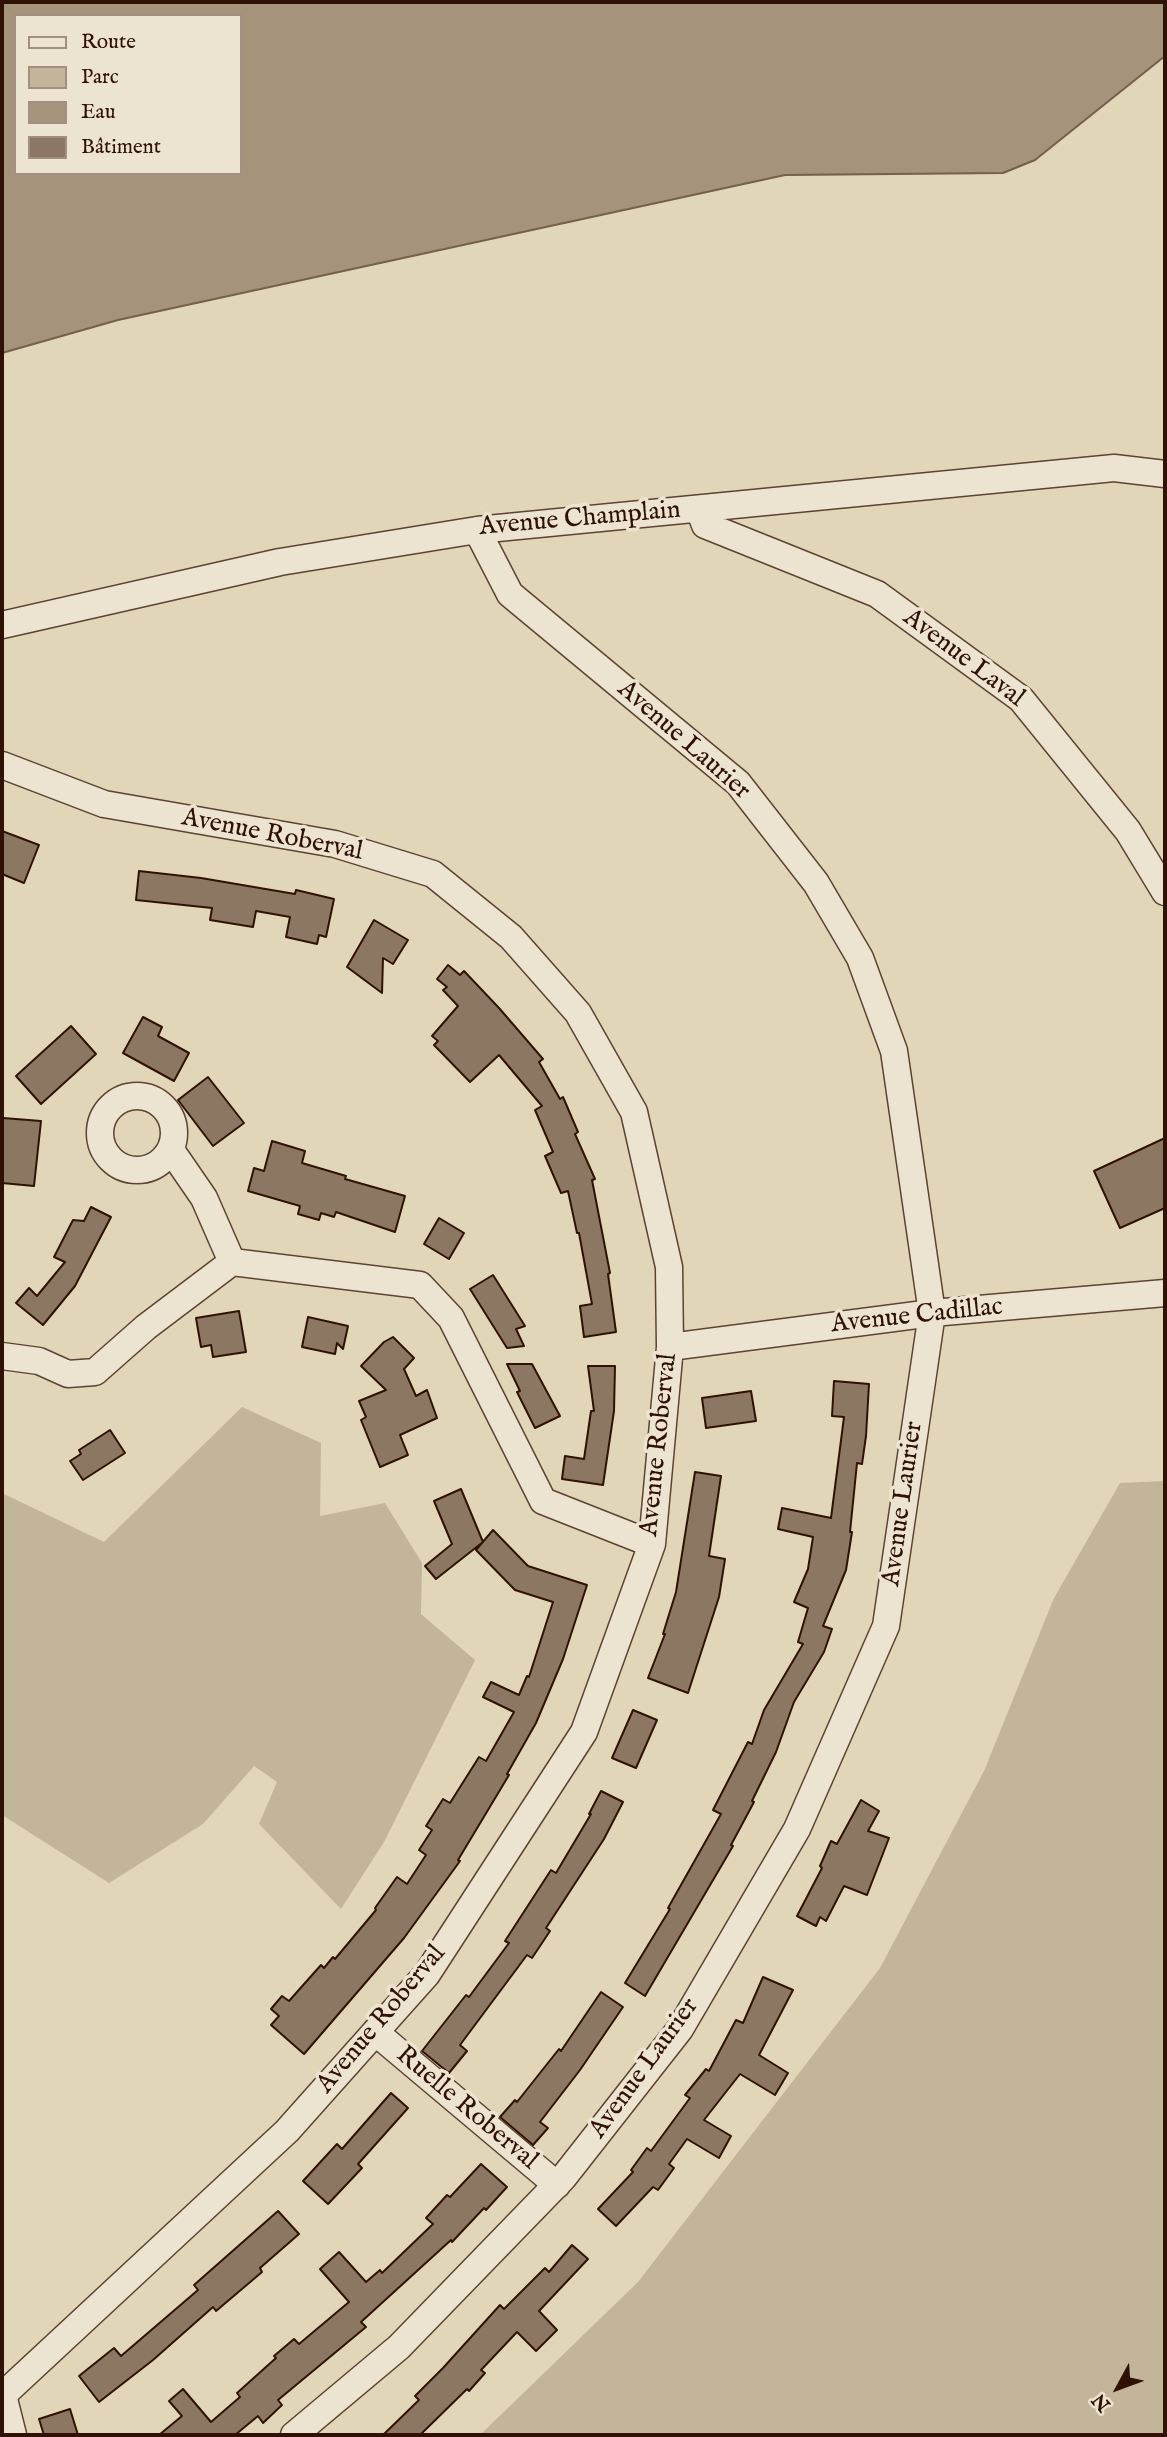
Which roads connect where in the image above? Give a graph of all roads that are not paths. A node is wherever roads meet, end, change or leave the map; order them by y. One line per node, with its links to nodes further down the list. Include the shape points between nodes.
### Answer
1 (1165, 474): 2 (street, Avenue Champlain, via 1114,468)
2 (699, 509): 3 (street, Avenue Champlain); 6 (street, Avenue Laval, via 705,526 877,594 1021,699 1128,831)
3 (477, 530): 4 (street, Avenue Champlain, via 280,562); 10 (street, Avenue Laurier, via 510,594 738,783 829,904 860,958 894,1051)
4 (2, 625)
5 (2, 765): 11 (street, Avenue Roberval, via 104,804 335,844 433,874 511,937 578,1013 634,1112 669,1267)
6 (1165, 892)
7 (170, 1150): 8 (street, via 204,1198)
8 (232, 1262): 12 (street, via 95,1372 68,1374 39,1361); 13 (street, via 420,1286 451,1318 543,1501)
9 (1165, 1293): 10 (street, Avenue Cadillac)
10 (932, 1314): 11 (street, Avenue Cadillac); 15 (street, Avenue Laurier, via 886,1626 797,1829 680,2029)
11 (670, 1347): 13 (street, Avenue Roberval)
12 (2, 1356)
13 (652, 1544): 14 (street, Avenue Roberval, via 584,1732 427,1974)
14 (375, 2032): 15 (street, Ruelle Roberval); 16 (street, Avenue Roberval, via 287,2131)
15 (557, 2185): 18 (street, Avenue Laurier, via 399,2347)
16 (3, 2392): 17 (street)
17 (13, 2435)
18 (294, 2435)

